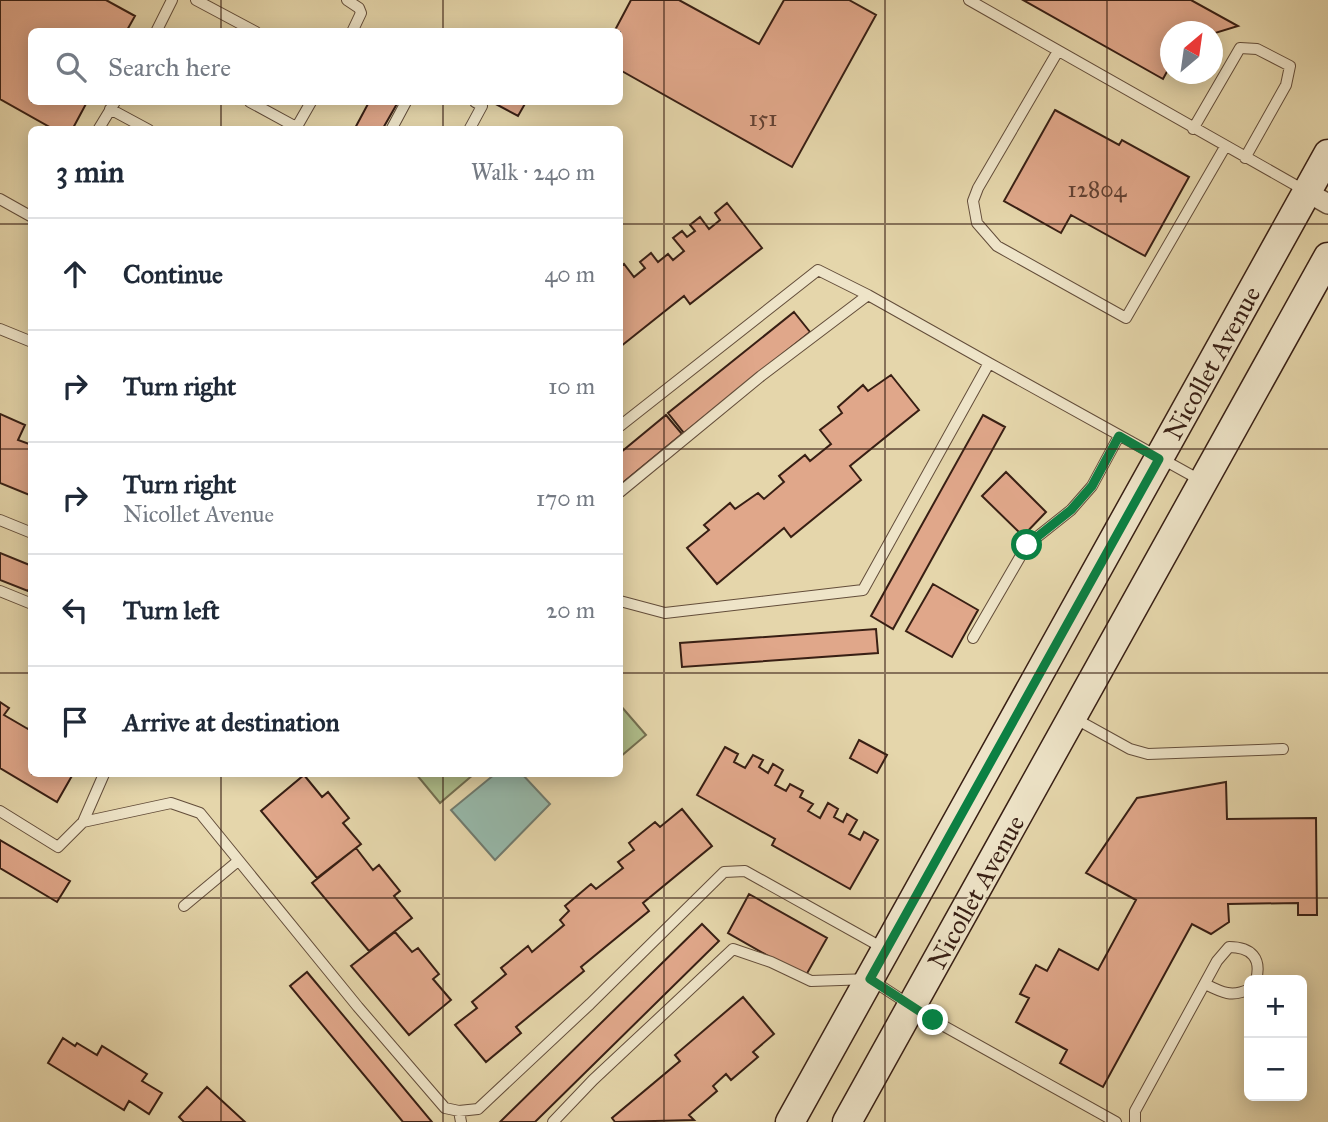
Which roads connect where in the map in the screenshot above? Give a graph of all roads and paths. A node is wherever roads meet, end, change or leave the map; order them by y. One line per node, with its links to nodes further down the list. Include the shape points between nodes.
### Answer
1 (172, 0): 5 (lane)
2 (196, 0): 6 (lane)
3 (347, 0): 7 (lane, via 361,13)
4 (970, 0): 8 (lane)
5 (158, 28)
6 (248, 28)
7 (354, 28)
8 (1058, 51): 20 (lane); 21 (lane, via 973,201 977,223 997,246 1126,318)
9 (112, 105): 14 (lane); 15 (lane)
10 (255, 105): 16 (lane)
11 (309, 105): 17 (lane)
12 (404, 105): 18 (lane)
13 (480, 105): 19 (lane)
14 (100, 126)
15 (143, 126)
16 (292, 126)
17 (297, 126)
18 (393, 126)
19 (471, 126)
20 (1193, 129): 21 (lane); 23 (lane, via 1240,48 1258,49 1290,66 1286,85)
21 (1225, 146): 23 (lane)
22 (1328, 154): 24 (main road, Nicollet Avenue)
23 (1245, 158): 24 (lane)
24 (1318, 198): 34 (main road, Nicollet Avenue)
25 (0, 199): 26 (lane)
26 (28, 215)
27 (1328, 257): 35 (main road, Nicollet Avenue)
28 (868, 295): 31 (lane); 32 (lane, via 818,270); 36 (lane)
29 (0, 328): 30 (lane)
30 (28, 340)
31 (989, 363): 33 (lane); 41 (lane, via 863,590 665,613)
32 (623, 424)
33 (1119, 436): 34 (lane); 42 (lane, via 1092,486 1071,510 1027,545)
34 (1159, 459): 35 (lane); 50 (main road, Nicollet Avenue)
35 (1203, 482): 43 (main road, Nicollet Avenue)
36 (623, 490)
37 (0, 520): 38 (lane)
38 (28, 531)
39 (0, 591): 40 (lane)
40 (28, 602)
41 (623, 602)
42 (973, 638)
43 (1073, 718): 44 (lane, via 1130,750 1148,754); 55 (main road, Nicollet Avenue)
44 (1283, 749)
45 (103, 777): 47 (lane)
46 (0, 811): 47 (lane, via 58,846)
47 (83, 822): 48 (lane, via 171,803 200,813)
48 (239, 861): 49 (lane); 56 (lane, via 445,1108)
49 (184, 906)
50 (886, 950): 52 (main road, Nicollet Avenue); 56 (lane, via 745,871 724,872 478,1109)
51 (1257, 975): 53 (lane, via 1254,956 1243,947 1229,947)
52 (870, 979): 55 (lane); 57 (lane, via 811,981 733,949); 58 (main road, Nicollet Avenue)
53 (1205, 984): 54 (lane, via 1221,992); 61 (lane, via 1135,1111)
54 (1244, 992)
55 (913, 1006): 59 (main road, Nicollet Avenue); 60 (lane)
56 (460, 1117)
57 (553, 1122)
58 (790, 1122)
59 (847, 1122)
60 (1115, 1122)
61 (1135, 1122)

